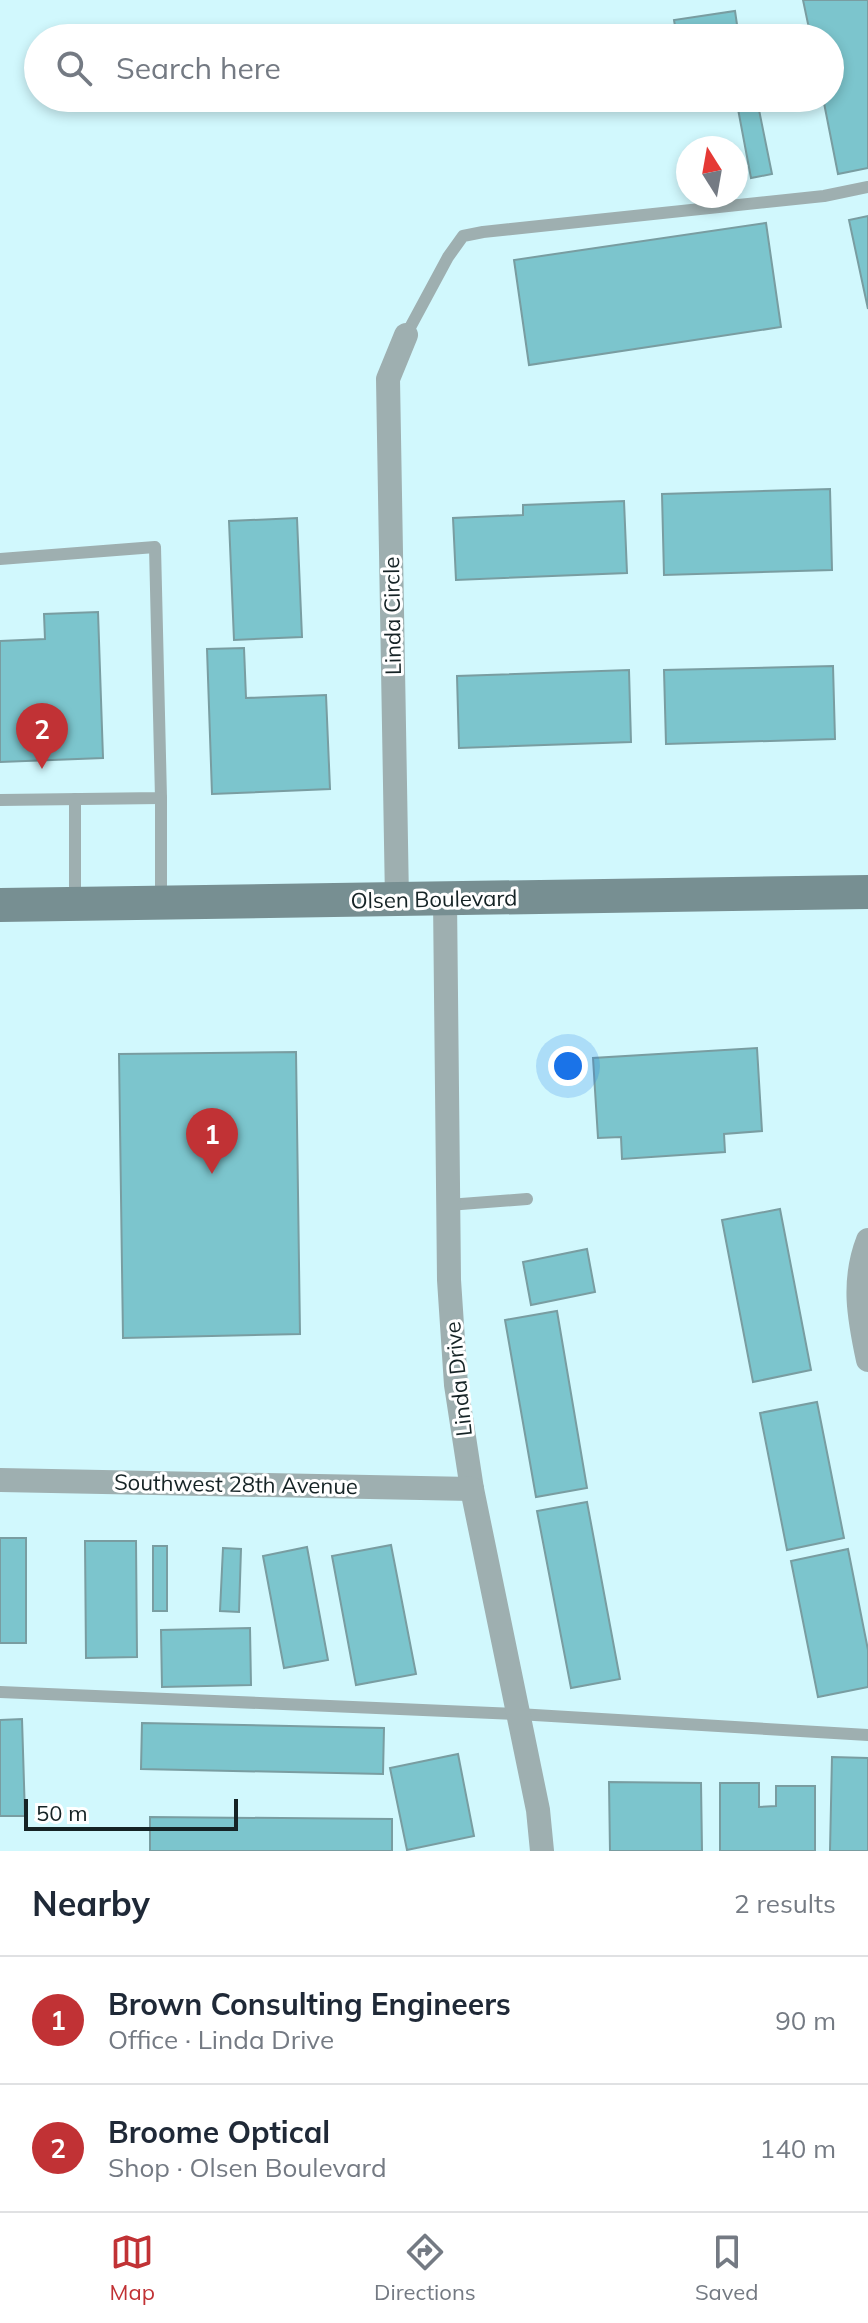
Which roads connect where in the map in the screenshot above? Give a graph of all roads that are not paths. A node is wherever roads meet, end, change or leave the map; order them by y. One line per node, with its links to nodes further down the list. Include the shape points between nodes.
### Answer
1 (868, 187): 2 (lane, via 463,236)
2 (406, 335): 9 (street, Linda Circle, via 388,379)
3 (0, 559): 4 (lane, via 155,547)
4 (161, 798): 5 (lane); 10 (lane)
5 (75, 799): 6 (lane); 11 (lane)
6 (0, 800)
7 (868, 892): 8 (main road, Olsen Boulevard)
8 (445, 899): 9 (main road, Olsen Boulevard); 14 (street, Linda Drive)
9 (397, 900): 10 (main road, Olsen Boulevard)
10 (161, 903): 11 (main road, Olsen Boulevard)
11 (75, 904): 12 (main road, Olsen Boulevard)
12 (0, 905)
13 (527, 1199): 14 (lane)
14 (448, 1205): 18 (street, Linda Drive, via 456,1385)
15 (868, 1241): 16 (street, via 858,1268 858,1309)
16 (868, 1360)
17 (0, 1480): 18 (street, Southwest 28th Avenue)
18 (472, 1489): 20 (street, Linda Drive)
19 (0, 1692): 20 (lane)
20 (518, 1714): 21 (lane); 22 (street, Linda Drive)
21 (868, 1735)
22 (542, 1851)

